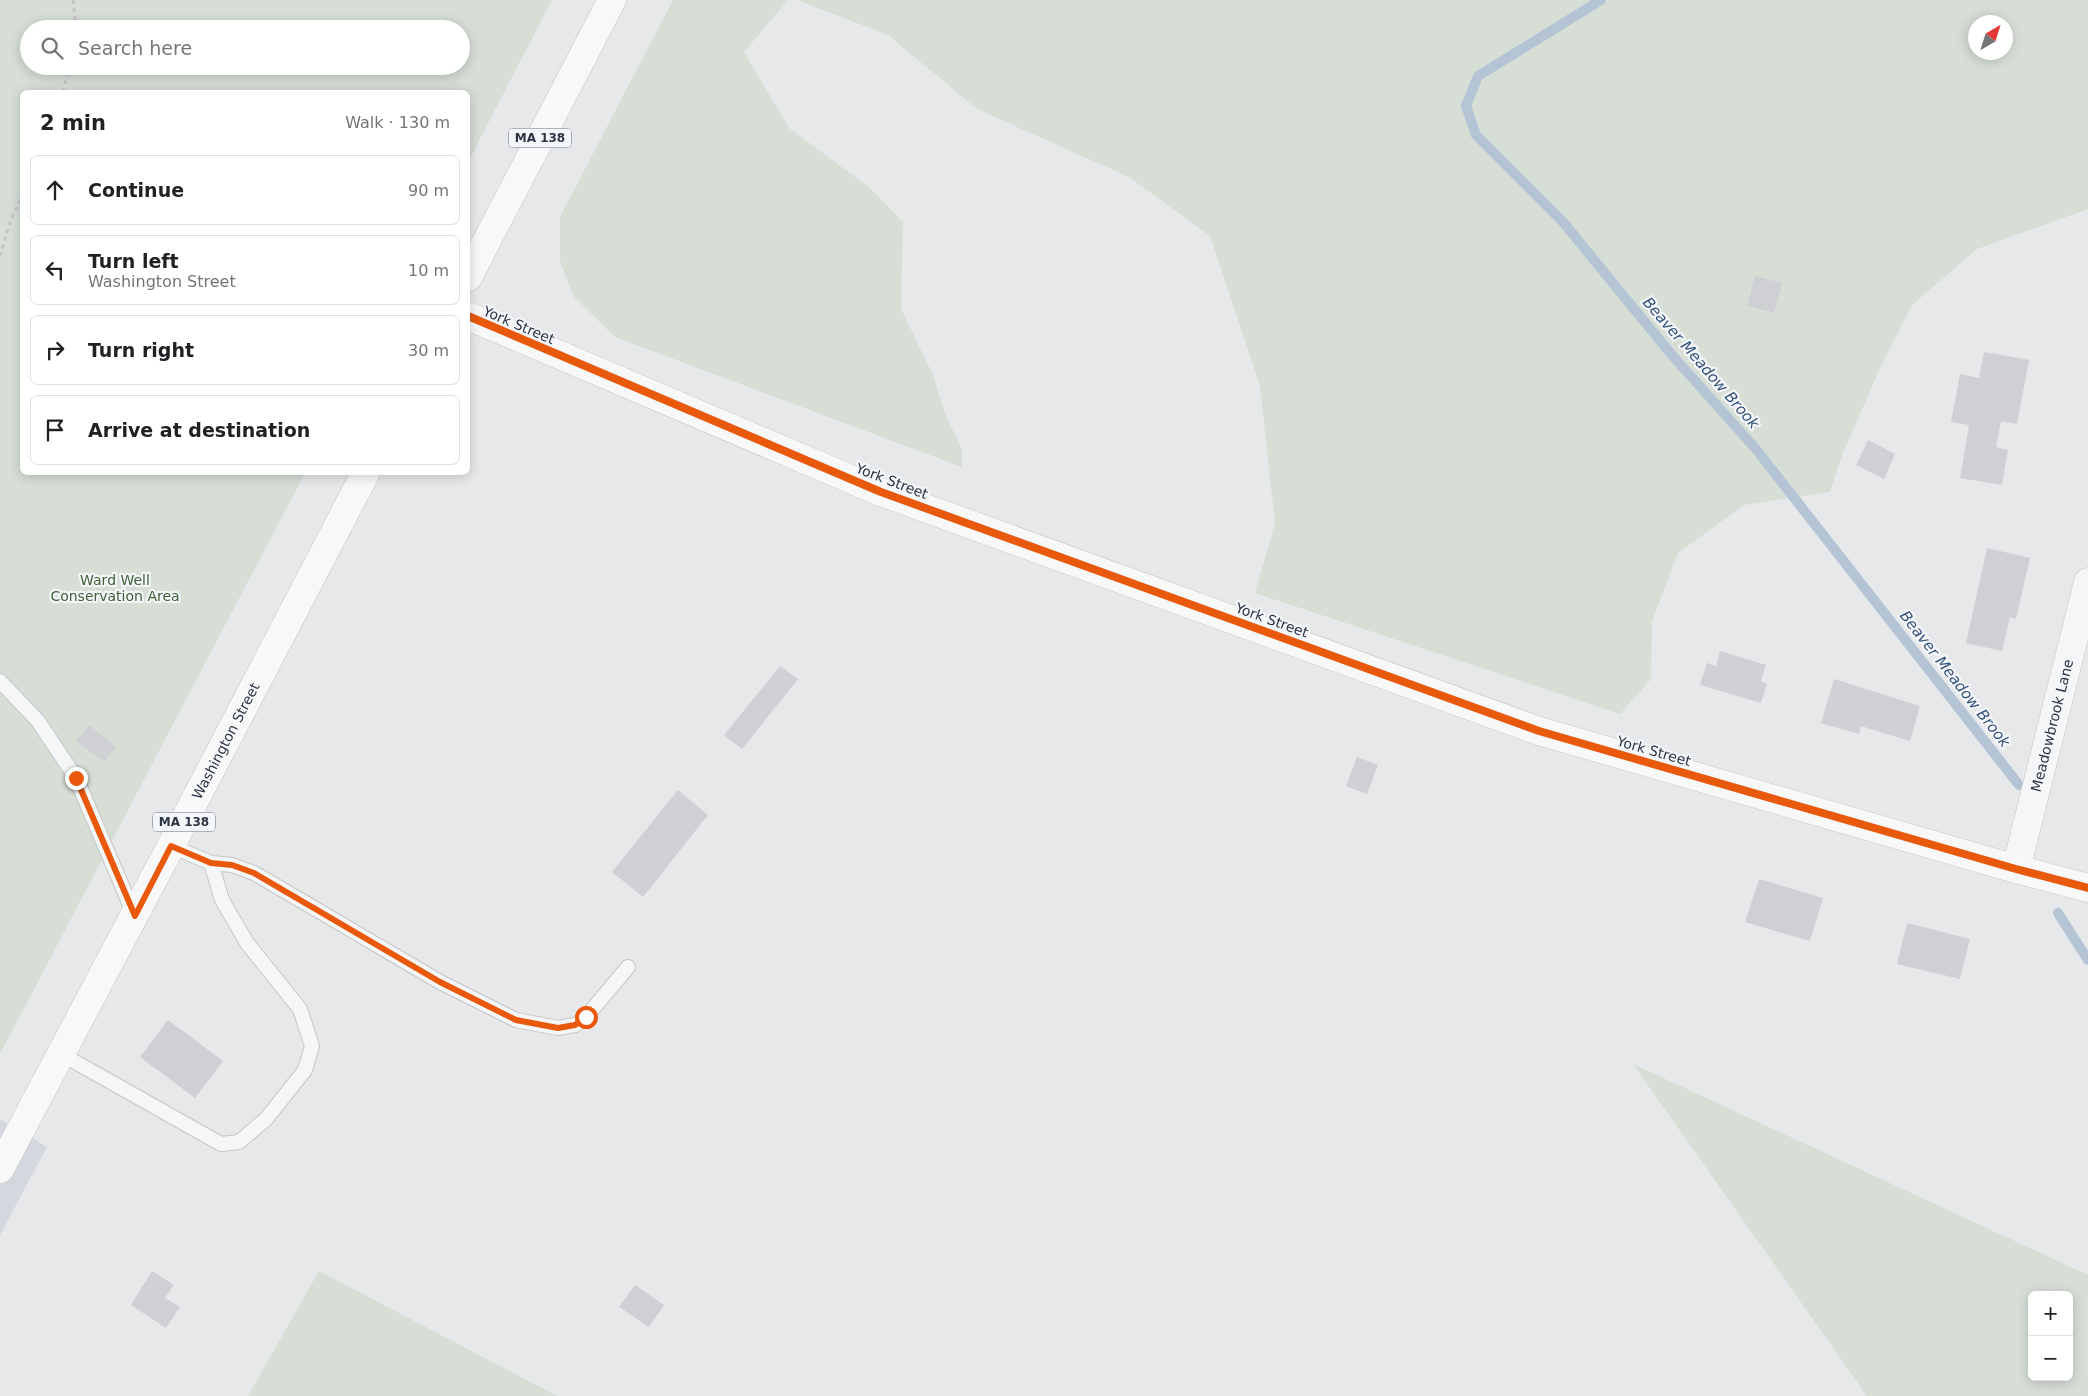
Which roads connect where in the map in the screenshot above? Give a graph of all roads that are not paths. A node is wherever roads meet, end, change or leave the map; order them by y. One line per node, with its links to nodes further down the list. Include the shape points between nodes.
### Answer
1 (612, 0): 2 (street, MA 138)
2 (470, 273)
3 (470, 317): 9 (street, York Street, via 880,492 1539,731)
4 (364, 475): 7 (street, Washington Street / MA 138)
5 (2088, 582): 9 (street, Meadowbrook Lane)
6 (0, 681): 11 (lane, via 38,721 76,778)
7 (171, 846): 8 (lane); 11 (street, Washington Street / MA 138)
8 (211, 863): 12 (lane, via 232,865 254,873 440,982 516,1020 558,1028 575,1025 586,1017); 13 (lane, via 222,900 247,943 300,1010 312,1046 300,1077 260,1125 239,1142 221,1144)
9 (2016, 869): 10 (street, York Street)
10 (2088, 888)
11 (135, 916): 13 (street, Washington Street / MA 138)
12 (628, 967)
13 (62, 1054): 14 (street, Washington Street / MA 138)
14 (0, 1169)

